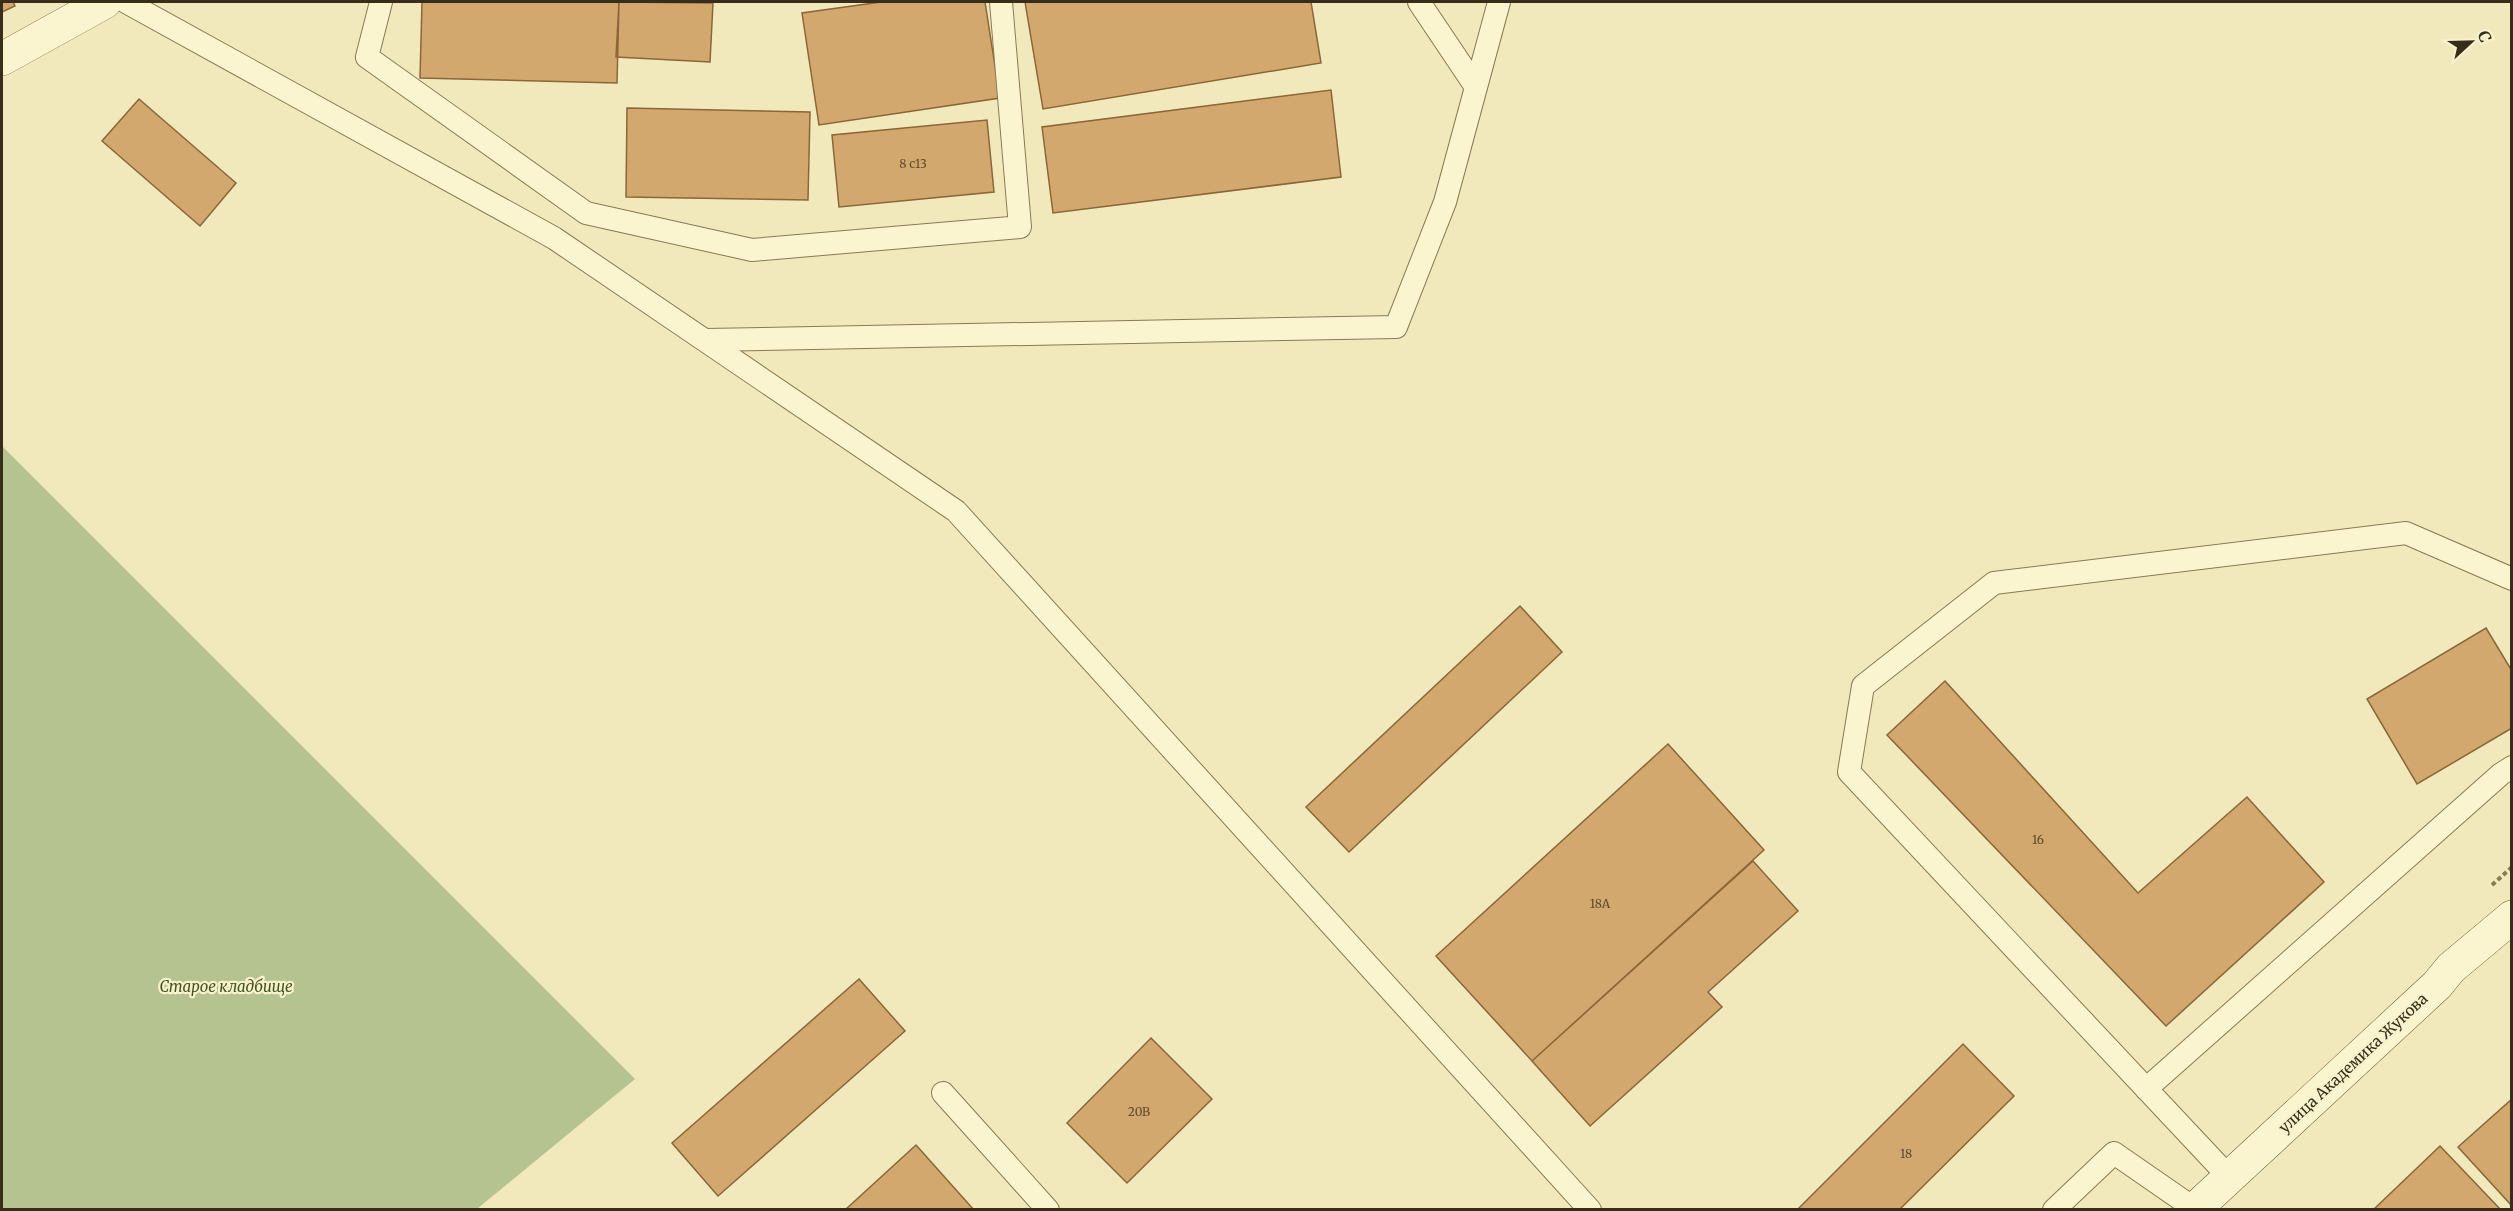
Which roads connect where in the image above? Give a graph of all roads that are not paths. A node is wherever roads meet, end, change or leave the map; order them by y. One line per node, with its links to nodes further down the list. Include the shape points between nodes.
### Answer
1 (105, 2): 7 (main road)
2 (126, 2): 9 (lane, via 554,238)
3 (381, 2): 4 (lane, via 367,57 586,213 752,250 1020,227)
4 (1001, 2)
5 (1419, 2): 8 (lane)
6 (1499, 2): 8 (lane)
7 (2, 59)
8 (1476, 87): 9 (lane, via 1445,202 1396,327)
9 (705, 340): 17 (lane, via 956,511)
10 (2511, 579): 13 (lane, via 2406,533 1994,583 1863,686 1849,772)
11 (2511, 767): 13 (lane)
12 (2511, 917): 15 (main road, улица Академика Жукова, via 2451,968)
13 (2146, 1089): 15 (lane)
14 (943, 1093): 16 (lane)
15 (2229, 1177): 19 (main road, улица Академика Жукова)
16 (1048, 1209)
17 (1590, 1209)
18 (2054, 1209): 19 (lane, via 2114,1153)
19 (2194, 1209)

